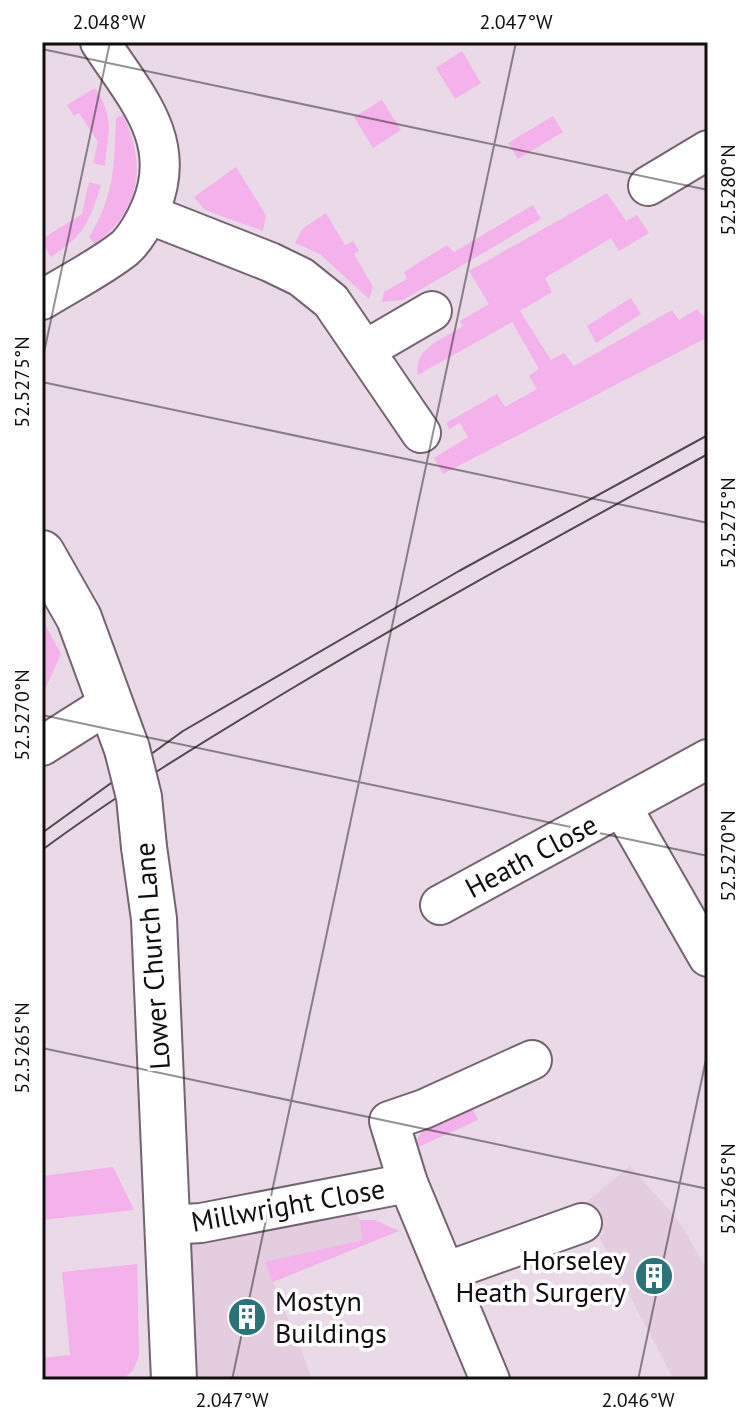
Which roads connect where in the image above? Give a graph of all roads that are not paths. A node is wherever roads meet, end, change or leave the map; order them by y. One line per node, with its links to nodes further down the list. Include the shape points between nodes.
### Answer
1 (100, 42): 4 (street, via 151,120 160,145 160,185)
2 (708, 150): 3 (street)
3 (648, 186)
4 (148, 214): 5 (street, via 127,246); 7 (street, via 301,277 331,301)
5 (42, 300)
6 (432, 311): 7 (street)
7 (365, 350): 8 (street)
8 (421, 433)
9 (42, 553): 10 (main road, Lower Church Lane, via 79,618)
10 (110, 703): 11 (street); 19 (main road, Lower Church Lane, bridge, via 139,797 154,919)
11 (42, 746)
12 (708, 759): 13 (street, Heath Close)
13 (622, 807): 14 (street, Heath Close); 15 (street, Heath Close)
14 (440, 905)
15 (708, 957)
16 (532, 1060): 17 (street, Millwright Close, via 389,1121)
17 (408, 1183): 19 (street, Millwright Close); 20 (street, Millwright Close)
18 (582, 1223): 20 (street)
19 (168, 1225): 21 (main road, Lower Church Lane)
20 (445, 1272): 22 (street, Millwright Close)
21 (174, 1380)
22 (490, 1380)

